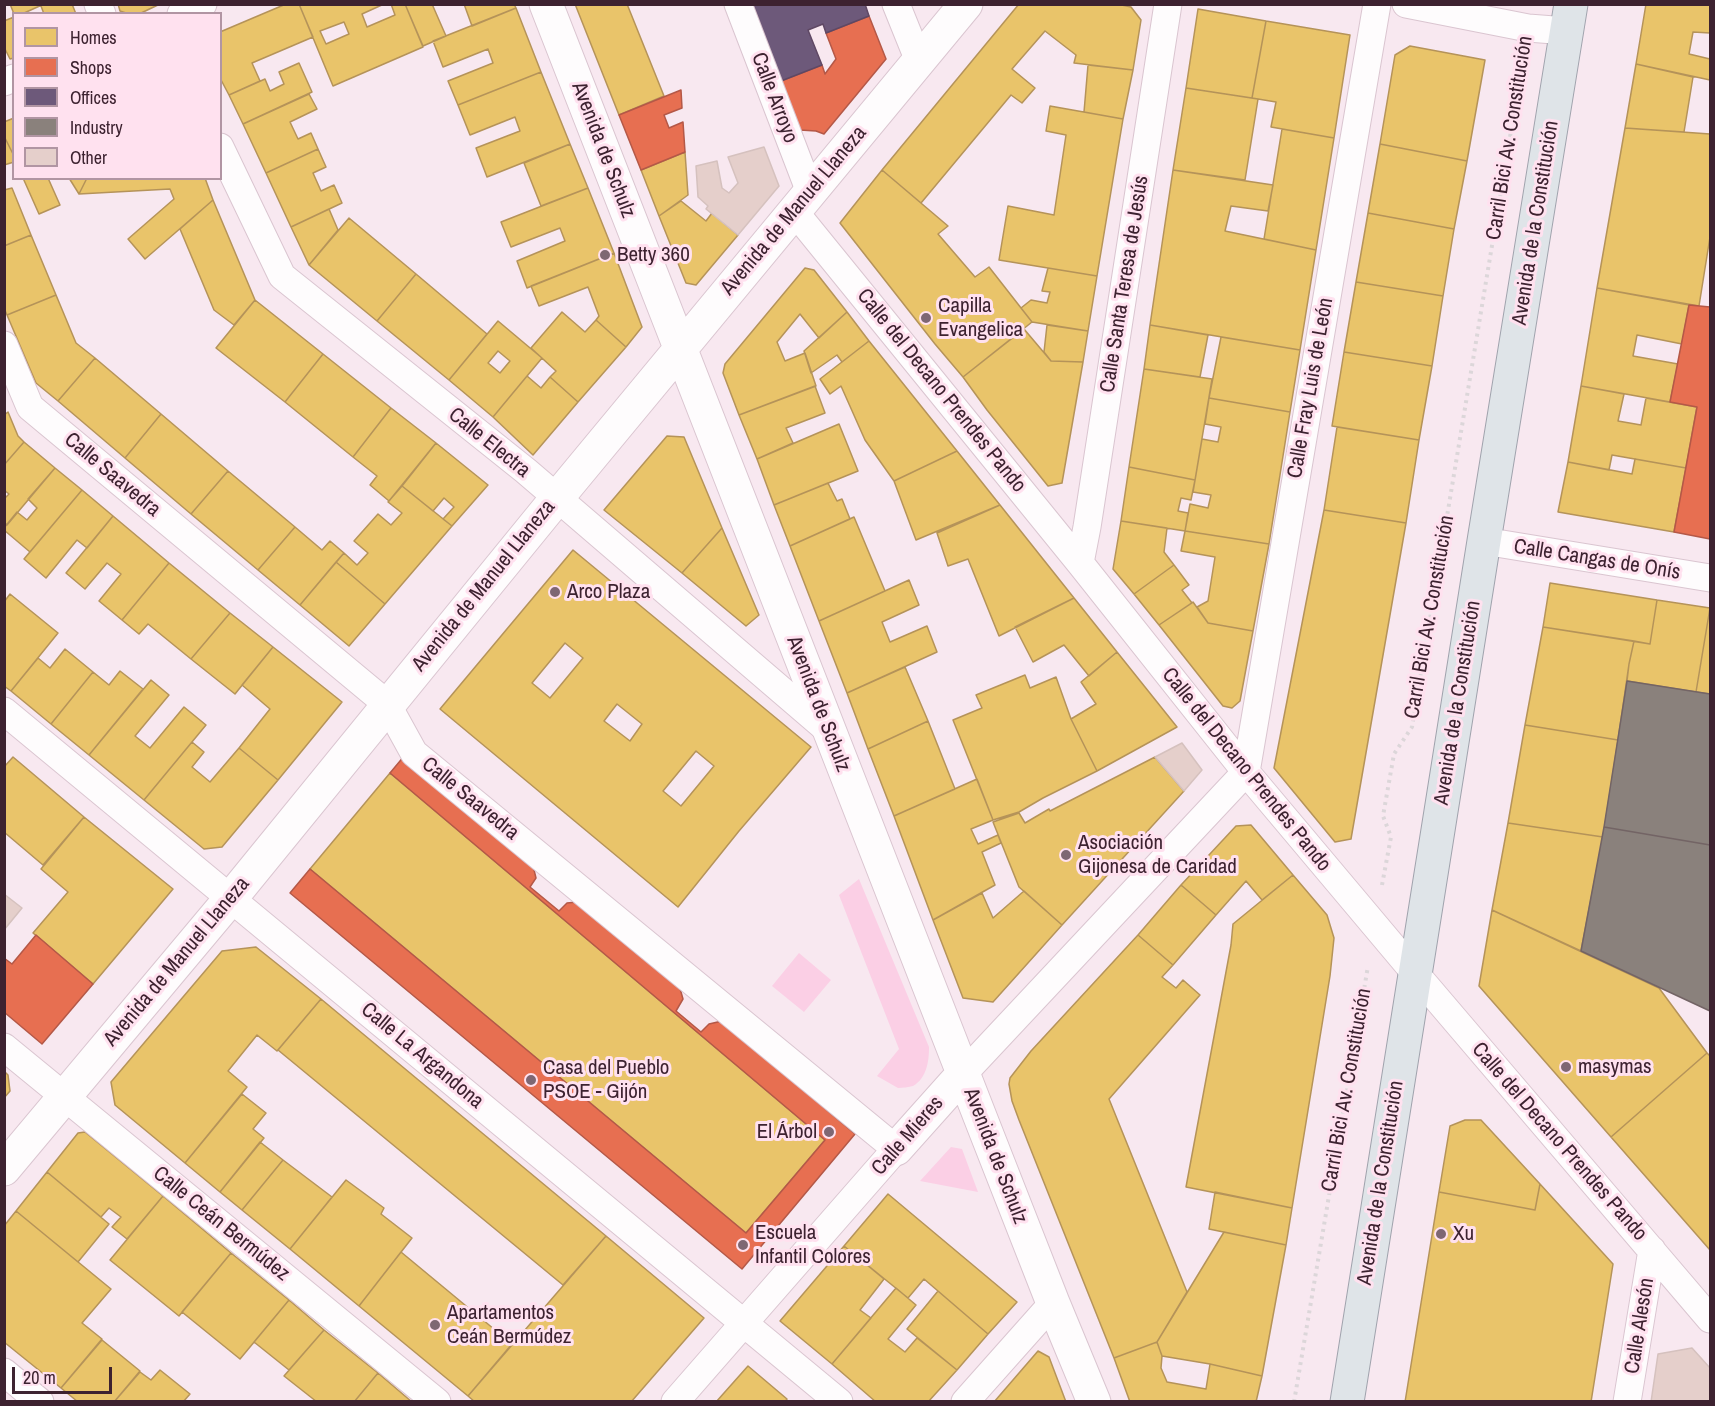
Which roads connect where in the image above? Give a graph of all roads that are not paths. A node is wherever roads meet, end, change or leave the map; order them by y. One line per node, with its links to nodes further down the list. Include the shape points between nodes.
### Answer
1 (202, 4): 9 (street)
2 (546, 4): 15 (street, Avenida de Schulz)
3 (738, 4): 13 (street, Calle Arroyo)
4 (896, 4): 11 (street)
5 (966, 4): 11 (street, Avenida de Manuel Llaneza)
6 (1168, 4): 18 (street, Calle Santa Teresa de Jesús)
7 (1377, 4): 23 (street, Calle Fray Luis de León)
8 (1406, 4): 10 (street, via 1528,28)
9 (185, 12)
10 (1569, 18): 17 (main road, Avenida de la Constitución)
11 (919, 61): 13 (street, Avenida de Manuel Llaneza)
12 (222, 151): 16 (street, Calle Electra, via 282,276)
13 (802, 202): 15 (street, Avenida de Manuel Llaneza); 18 (street, Calle del Decano Prendes Pando)
14 (4, 345): 20 (street, Calle Saavedra, via 30,407)
15 (681, 347): 16 (street, Avenida de Manuel Llaneza); 22 (street, Avenida de Schulz)
16 (557, 498): 20 (street, Avenida de Manuel Llaneza); 22 (street, Calle Electra)
17 (1484, 541): 19 (street, Calle Cangas de Onís); 25 (main road, Avenida de la Constitución)
18 (1080, 563): 23 (street, Calle del Decano Prendes Pando)
19 (1710, 578)
20 (387, 704): 24 (street, Avenida de Manuel Llaneza); 29 (street, Calle Saavedra, via 414,753)
21 (4, 711): 24 (street, Calle La Argandona)
22 (829, 731): 27 (street, Avenida de Schulz)
23 (1246, 772): 25 (street, Calle del Decano Prendes Pando); 27 (street, Calle Mieres)
24 (231, 898): 28 (street, Avenida de Manuel Llaneza); 34 (street, Calle La Argandona)
25 (1415, 973): 31 (street, Calle del Decano Prendes Pando); 42 (main road, Avenida de la Constitución)
26 (4, 1047): 28 (street, Calle Ceán Bermúdez)
27 (963, 1074): 29 (street, Calle Mieres); 32 (street, Avenida de Schulz)
28 (64, 1097): 30 (street, Avenida de Manuel Llaneza); 37 (street, Calle Ceán Bermúdez)
29 (896, 1149): 34 (street, Calle Mieres)
30 (4, 1169)
31 (1652, 1250): 33 (street, Calle del Decano Prendes Pando); 43 (street, Calle Alesón)
32 (1053, 1303): 40 (street); 41 (street, Avenida de Schulz)
33 (1710, 1319)
34 (744, 1323): 38 (street, Calle Mieres); 39 (street, Calle La Argandona)
35 (4, 1372): 36 (street)
36 (40, 1401)
37 (437, 1401)
38 (675, 1401)
39 (839, 1401)
40 (965, 1401)
41 (1094, 1401)
42 (1347, 1401)
43 (1627, 1401)

